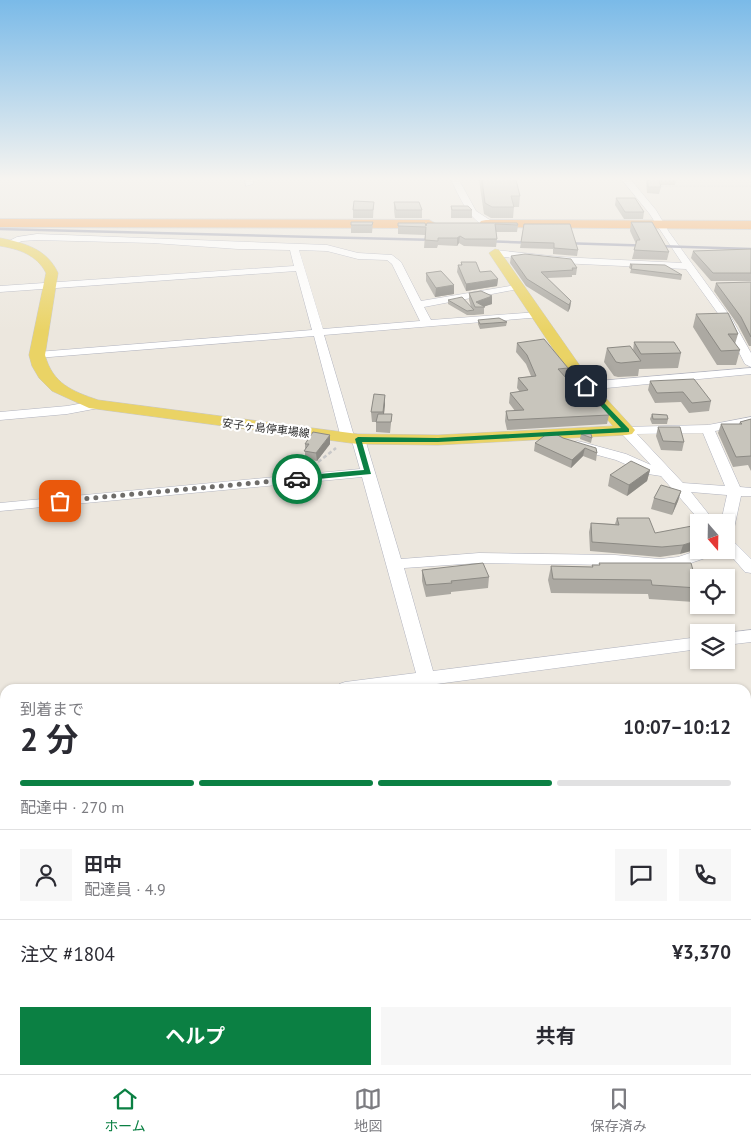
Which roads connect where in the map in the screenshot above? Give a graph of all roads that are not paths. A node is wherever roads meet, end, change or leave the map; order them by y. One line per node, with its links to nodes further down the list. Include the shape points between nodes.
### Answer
1 (664, 230): 5 (street, via 684,252)
2 (4, 243): 3 (street, via 37,237); 7 (main road, via 44,259 52,273)
3 (294, 247): 6 (street); 12 (street, via 389,257 396,262)
4 (495, 254): 5 (street); 8 (main road)
5 (690, 266): 9 (street)
6 (300, 268): 7 (street); 15 (street)
7 (51, 285): 11 (street); 16 (main road)
8 (518, 286): 12 (street); 13 (main road)
9 (704, 286): 10 (street); 17 (street, via 727,319)
10 (717, 286)
11 (0, 289)
12 (418, 305): 14 (street)
13 (538, 315): 14 (street); 19 (main road)
14 (427, 324): 15 (street)
15 (318, 333): 16 (street); 26 (street)
16 (37, 355): 20 (main road, 安子ヶ島停車場線, via 41,372 52,384)
17 (751, 364)
18 (751, 371): 19 (street)
19 (586, 386): 24 (main road)
20 (94, 405): 21 (street); 26 (main road, 安子ヶ島停車場線)
21 (0, 416)
22 (751, 420): 23 (street)
23 (708, 429): 24 (street); 30 (street)
24 (626, 430): 25 (main road, 安子ヶ島停車場線); 28 (street)
25 (550, 433): 26 (main road, 安子ヶ島停車場線); 28 (street, via 565,442 621,457 653,471)
26 (348, 442): 27 (street)
27 (368, 472): 32 (street); 37 (street)
28 (666, 472): 29 (street)
29 (679, 488): 30 (street); 33 (street)
30 (735, 492): 31 (street); 34 (street)
31 (751, 492)
32 (0, 506)
33 (701, 514)
34 (732, 514)
35 (735, 550): 38 (street)
36 (690, 558): 37 (street, via 660,564 615,560 479,558)
37 (396, 564): 42 (street)
38 (751, 568)
39 (751, 636): 40 (street)
40 (735, 638)
41 (690, 644): 42 (street)
42 (426, 678): 43 (street)
43 (382, 684)

